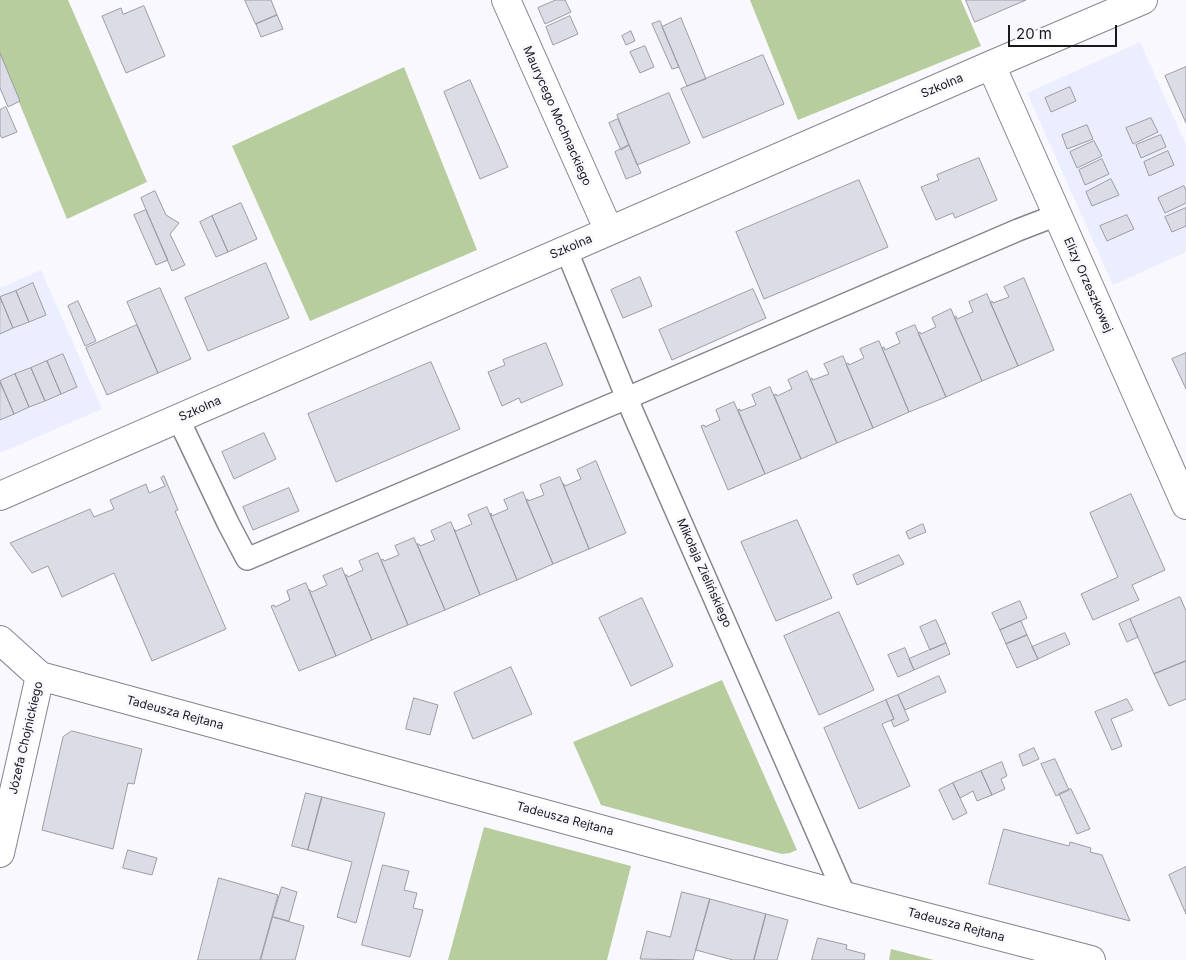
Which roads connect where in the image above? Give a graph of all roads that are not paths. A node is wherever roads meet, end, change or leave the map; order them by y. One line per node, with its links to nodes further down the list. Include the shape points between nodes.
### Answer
1 (506, 0): 5 (street, Maurycego Mochnackiego)
2 (1143, 0): 3 (street, Szkolna)
3 (991, 65): 4 (street, Elizy Orzeszkowej); 5 (street, Szkolna)
4 (1057, 215): 7 (lane); 10 (street, Elizy Orzeszkowej)
5 (608, 231): 6 (street, Szkolna)
6 (566, 249): 7 (lane, Mikołaja Zielińskiego); 8 (street, Szkolna)
7 (627, 398): 8 (lane, via 247,559); 14 (lane, Mikołaja Zielińskiego)
8 (178, 418): 9 (street, Szkolna)
9 (0, 496)
10 (1186, 505)
11 (0, 640): 12 (street, Józefa Chojnickiego)
12 (40, 676): 13 (street, Józefa Chojnickiego); 14 (street, Tadeusza Rejtana)
13 (0, 853)
14 (845, 896): 15 (street, Tadeusza Rejtana)
15 (1091, 960)

